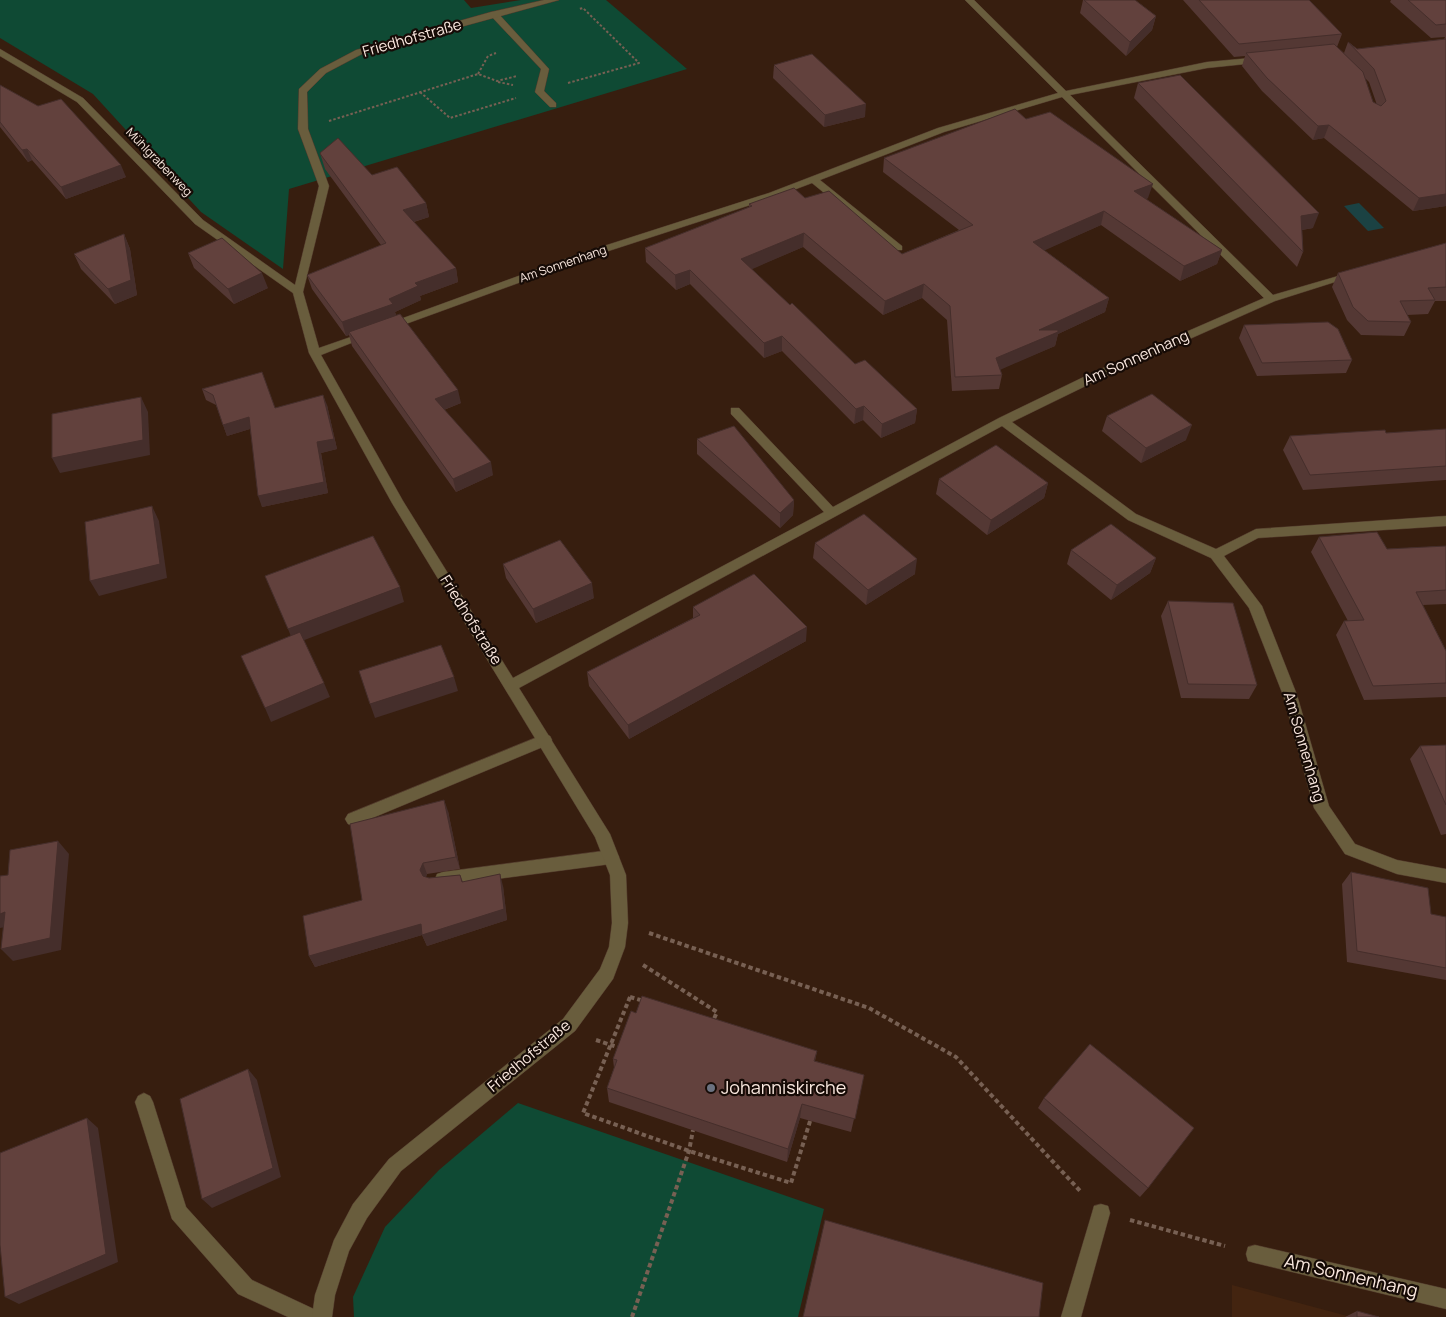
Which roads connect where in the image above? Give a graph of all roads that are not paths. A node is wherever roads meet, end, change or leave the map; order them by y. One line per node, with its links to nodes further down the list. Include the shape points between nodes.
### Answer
1 (556, 0): 3 (street, Friedhofstraße)
2 (969, 0): 6 (street)
3 (494, 14): 7 (street, via 545,69 539,92); 11 (street, Friedhofstraße, via 359,52 323,71 302,91 303,129 324,186)
4 (0, 52): 11 (street, Mühlgrabenweg, via 80,100 199,222)
5 (1274, 58): 6 (street, Am Sonnenhang, via 1207,65)
6 (1063, 94): 8 (street, Am Sonnenhang, via 941,130); 12 (street)
7 (553, 105)
8 (814, 180): 9 (street); 13 (street, Am Sonnenhang, via 583,256)
9 (898, 248)
10 (1362, 273): 12 (street, Am Sonnenhang)
11 (298, 292): 13 (street, Friedhofstraße)
12 (1271, 299): 15 (street, Am Sonnenhang, via 1098,375)
13 (315, 354): 19 (street, Friedhofstraße, via 398,503)
14 (735, 411): 16 (street)
15 (1003, 421): 16 (street, Am Sonnenhang); 18 (street, Am Sonnenhang, via 1132,517)
16 (832, 513): 19 (street, Am Sonnenhang)
17 (1446, 522): 18 (street, via 1256,534)
18 (1216, 555): 23 (street, Am Sonnenhang, via 1254,606 1290,696 1322,808 1344,840 1350,848 1397,867)
19 (512, 686): 20 (street, Friedhofstraße)
20 (545, 740): 21 (street); 22 (street, Friedhofstraße, via 602,834)
21 (353, 818)
22 (611, 857): 24 (street); 30 (street, Friedhofstraße, via 618,875 620,923 617,947 607,974 569,1025 389,1172 360,1211 341,1247 325,1296)
23 (1446, 876)
24 (434, 880)
25 (144, 1102): 29 (street, via 179,1212 244,1287)
26 (1101, 1213): 31 (street)
27 (1255, 1254): 28 (street, Am Sonnenhang)
28 (1446, 1299)
29 (309, 1317)
30 (322, 1317)
31 (1071, 1317)

